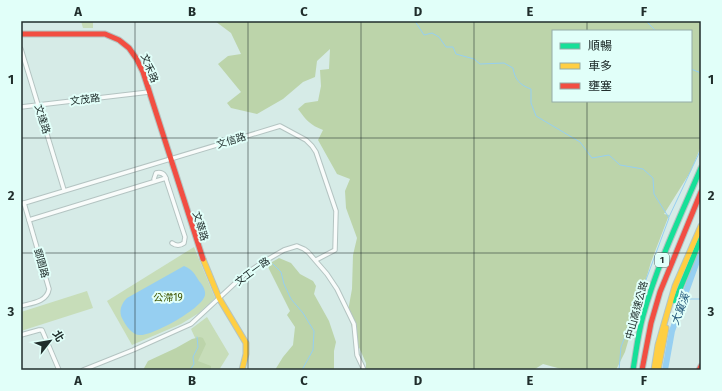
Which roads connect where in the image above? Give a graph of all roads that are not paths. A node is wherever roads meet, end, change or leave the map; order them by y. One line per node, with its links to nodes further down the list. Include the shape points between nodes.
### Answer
1 (21, 34): 3 (main road, 文禾路, via 97,34 114,37 126,43 133,51)
2 (21, 49): 4 (street, 文達路)
3 (149, 92): 4 (street, 文茂路); 6 (main road, 文禾路)
4 (39, 105): 5 (street, 文茂路); 10 (street, 文達路)
5 (21, 107)
6 (170, 158): 10 (street, 文信路); 17 (street, 文信路, via 280,126 306,140 316,152 336,211 335,250); 18 (main road, 文華路, via 199,250)
7 (701, 168): 26 (main road, 中山高速公路 / 1, via 654,279 638,335)
8 (154, 178): 9 (street, via 158,172)
9 (166, 178): 13 (street); 16 (street, via 185,237 184,243 180,246)
10 (64, 190): 12 (street, 文信路)
11 (701, 192): 27 (main road, 中山高速公路 / 1, via 656,305 648,332)
12 (23, 203): 13 (street, 郵園路)
13 (29, 220): 19 (street, 郵園路, via 49,289 45,298)
14 (701, 226): 28 (main road, 1, via 675,286 658,345)
15 (701, 238): 29 (main road, via 679,288 667,324)
16 (172, 243)
17 (316, 260): 18 (street, 文工一路, via 297,246 288,248 245,274); 25 (street, 文工一路, via 348,310 354,324 357,355)
18 (220, 298): 23 (street, 文工一路, via 191,324); 24 (main road, 文華路, via 246,343 246,358)
19 (21, 306)
20 (21, 335): 22 (street, via 42,330)
21 (701, 366): 30 (main road)
22 (58, 370)
23 (83, 370)
24 (242, 370)
25 (364, 370)
26 (633, 370)
27 (642, 370)
28 (654, 370)
29 (658, 370)
30 (699, 370)

